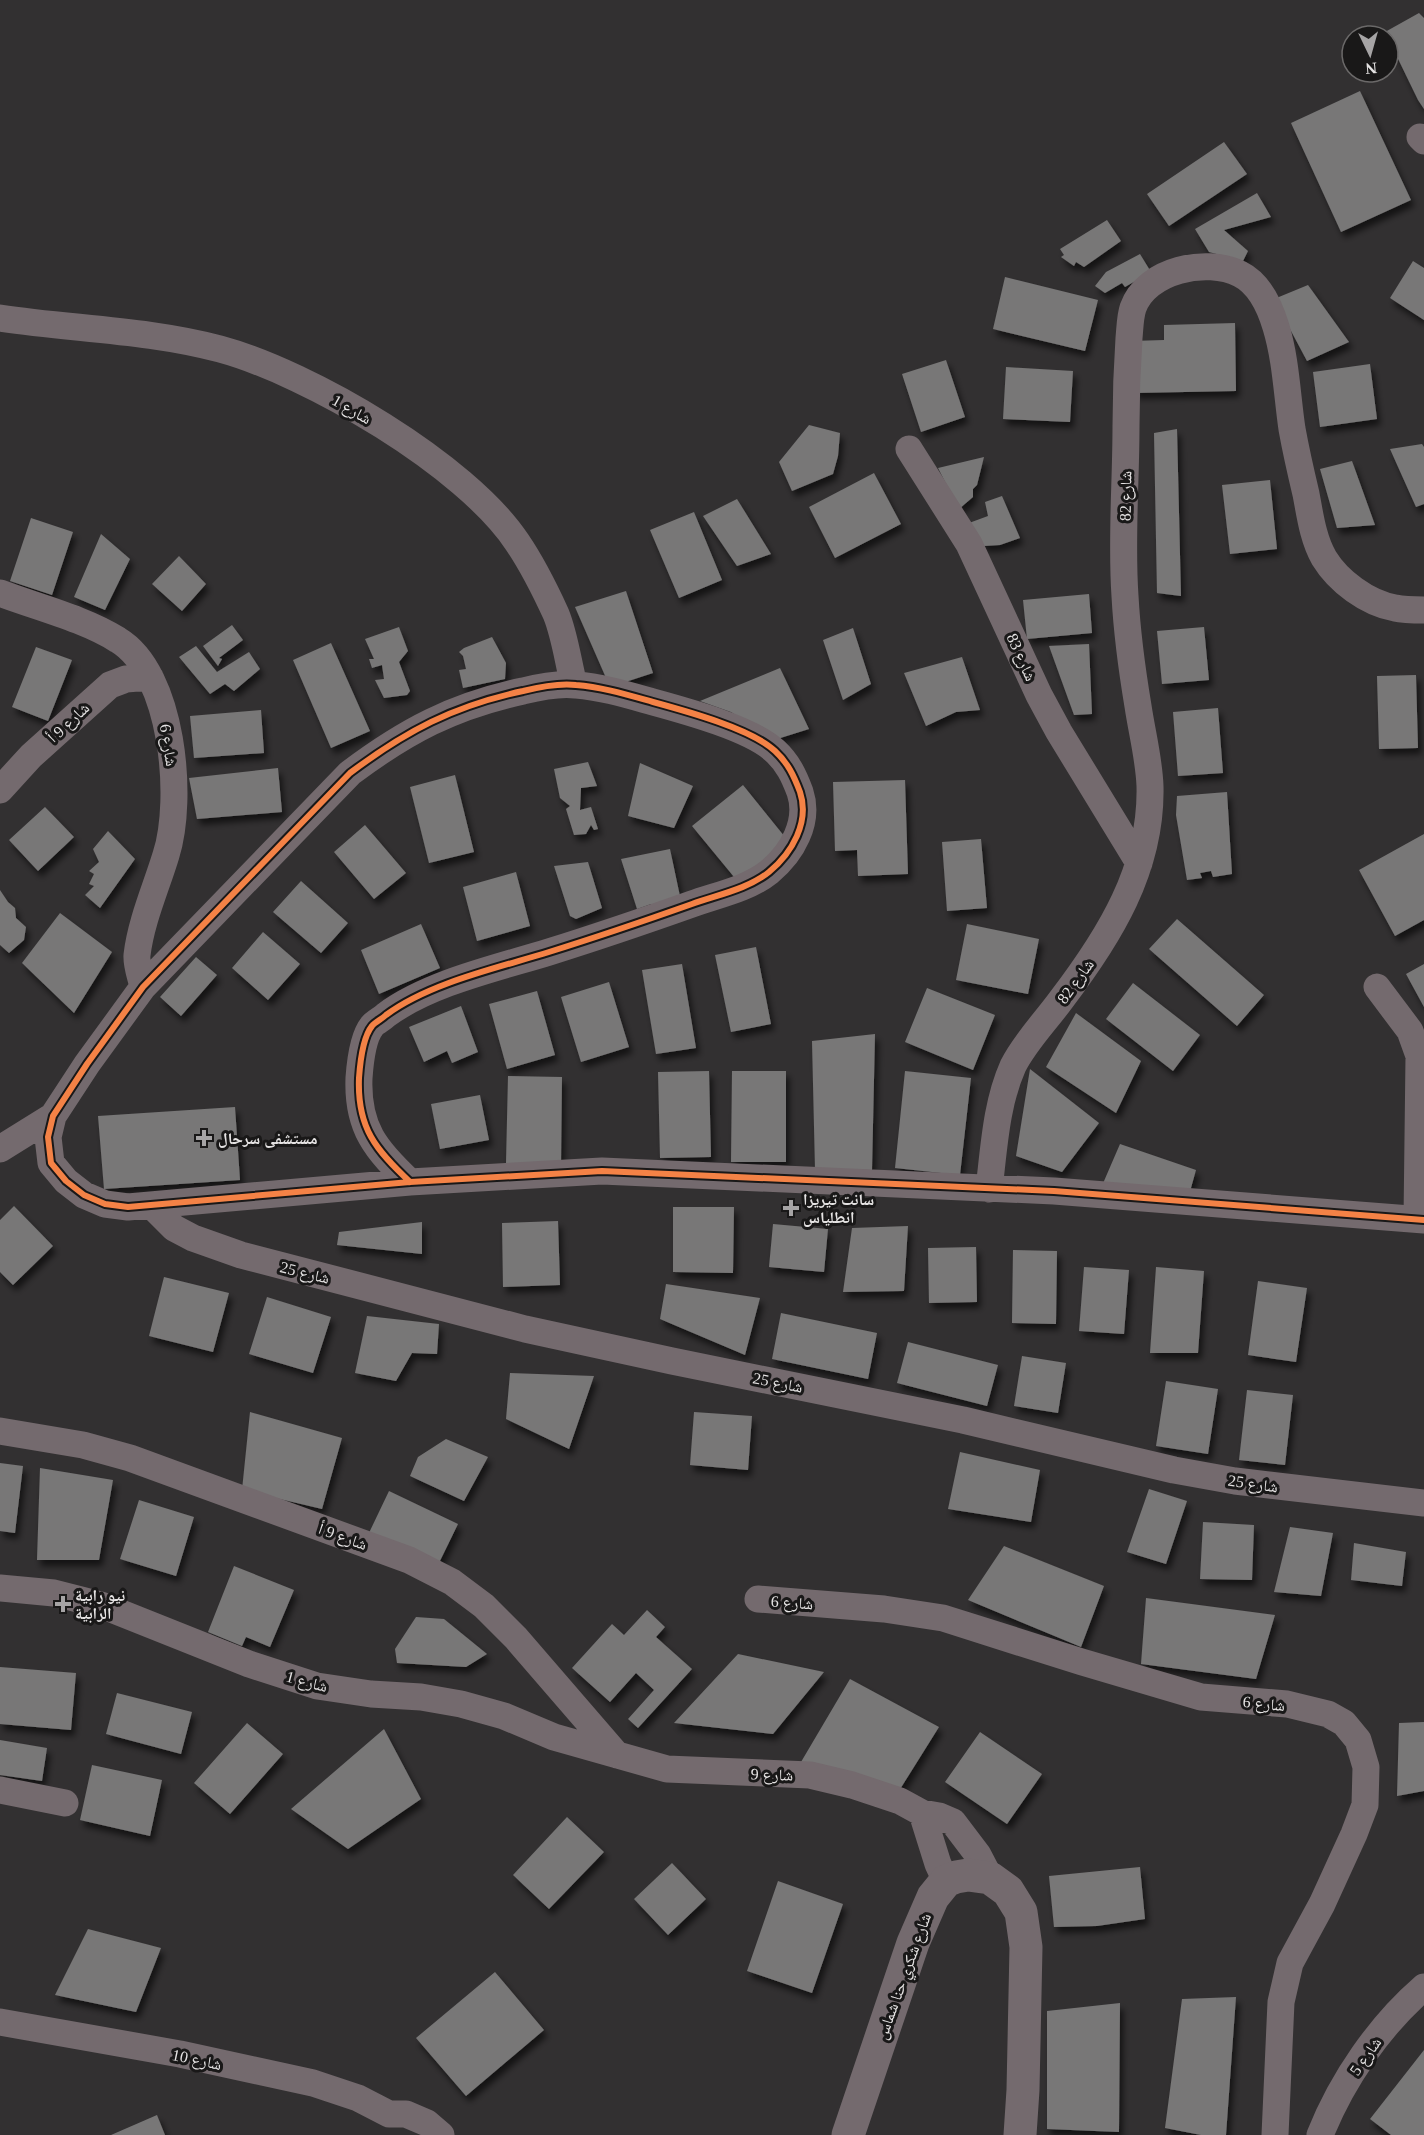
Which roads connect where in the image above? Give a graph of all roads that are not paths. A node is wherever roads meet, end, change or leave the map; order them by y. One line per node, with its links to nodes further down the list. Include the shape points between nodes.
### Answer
1 (0, 318): 6 (street, شارع 1, via 165,338 221,349 271,367 325,394 418,450 460,480 517,541 556,616)
2 (909, 448): 8 (street, شارع 83, via 969,544 1059,732)
3 (0, 593): 5 (street, شارع 6, via 120,640)
4 (1424, 610): 8 (street, شارع 82, via 1394,608 1357,592 1323,556 1312,525 1293,431 1281,342 1270,309 1250,278 1231,269 1195,266 1158,279 1142,291 1130,322 1124,501 1125,594 1132,673 1150,784)
5 (150, 677): 7 (street, شارع 9 أ, via 126,679 110,686 31,756); 9 (street, شارع 6, via 171,745 174,811 167,854 136,957)
6 (574, 684): 9 (street, via 534,688 455,710 383,748 350,773); 14 (street, via 670,707 718,722 762,742 793,773 802,799 801,828 789,853 768,873 741,887 421,994 370,1028 360,1061 358,1095 364,1120 385,1158)
7 (0, 790)
8 (1139, 863): 15 (street, شارع 82, via 1110,929 1022,1049 1014,1066 999,1117)
9 (143, 987): 12 (street)
10 (1377, 987): 11 (street, via 1410,1031)
11 (1421, 1057): 17 (street)
12 (53, 1116): 13 (street); 16 (street, via 48,1137 51,1163 66,1181 84,1195 105,1203)
13 (0, 1149)
14 (410, 1182): 15 (street, via 602,1171); 16 (street)
15 (989, 1189): 17 (street)
16 (151, 1205): 19 (street, شارع 25, via 174,1228 241,1255 525,1329 963,1420 1174,1470)
17 (1420, 1219)
18 (0, 1431): 22 (street, شارع 9 أ, via 83,1445 130,1458 409,1560 484,1606)
19 (1424, 1503)
20 (0, 1588): 22 (street, شارع 1, via 54,1593 101,1605 249,1664 317,1686 461,1704)
21 (758, 1599): 34 (street, شارع 6, via 943,1618 1201,1697 1287,1704 1328,1714 1344,1723 1358,1740 1366,1767 1365,1805 1322,1904 1290,1963 1281,2001)
22 (618, 1756): 25 (street, شارع 9, via 667,1769 810,1775 852,1785)
23 (0, 1790): 24 (street)
24 (65, 1803)
25 (922, 1813): 26 (street, شارع 9, via 953,1822); 27 (street)
26 (990, 1878): 27 (street, via 968,1875); 33 (street, via 1008,1891 1021,1912 1026,1947)
27 (946, 1881): 32 (street, شارع شكري حنا شماس, via 933,1897 913,1943)
28 (1424, 1988): 35 (street, شارع 5, via 1375,2040 1331,2106)
29 (0, 2022): 30 (street, شارع 10, via 180,2054 313,2083 358,2098)
30 (394, 2125): 31 (street, شارع 10, via 406,2114 427,2123)
31 (441, 2135)
32 (848, 2135)
33 (1020, 2135)
34 (1275, 2135)
35 (1320, 2135)

